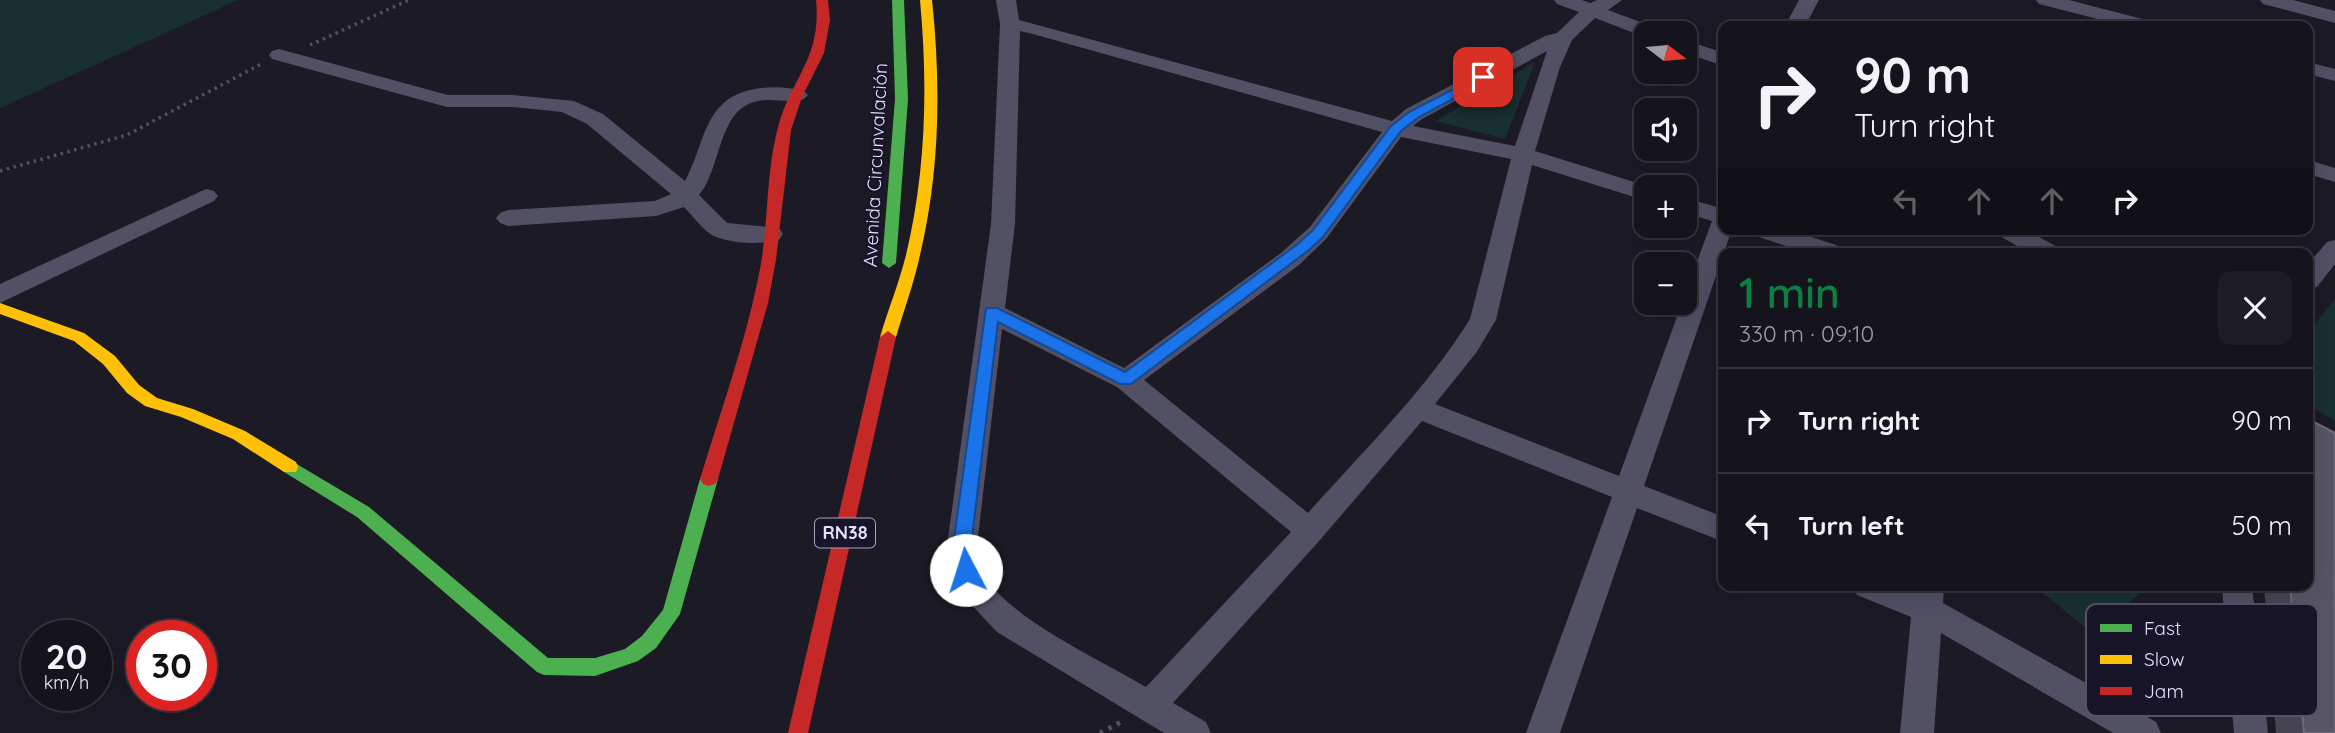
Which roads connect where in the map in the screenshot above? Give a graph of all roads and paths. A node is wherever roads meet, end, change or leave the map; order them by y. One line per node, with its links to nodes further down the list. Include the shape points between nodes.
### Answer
1 (410, 0): 19 (path)
2 (822, 0): 23 (main road, via 824,44)
3 (898, 0): 36 (main road, Avenida Circunvalación / RN38, via 902,51)
4 (926, 0): 25 (main road, Avenida Circunvalación / RN38)
5 (939, 0): 25 (main road, via 939,58)
6 (1564, 0): 10 (street)
7 (1809, 0): 13 (street)
8 (2046, 0): 14 (street)
9 (2270, 0): 12 (street)
10 (1602, 5): 15 (street); 16 (street)
11 (1008, 12): 24 (street, via 1035,27); 47 (street, via 1003,224)
12 (2335, 17)
13 (1798, 21)
14 (2128, 21)
15 (1634, 23)
16 (1563, 38): 24 (street, via 1414,114); 26 (street)
17 (885, 49): 36 (main road, via 884,166)
18 (1698, 51): 20 (street)
19 (279, 55): 28 (path, via 127,135); 31 (street, via 447,101 566,106 595,119)
20 (1718, 58)
21 (2313, 69): 22 (street)
22 (2335, 75)
23 (797, 94): 31 (street, via 761,94 737,102 723,116 694,186); 37 (main road, via 784,129)
24 (1396, 129): 26 (street); 49 (street, via 1318,233 1299,251)
25 (930, 135): 48 (main road, Avenida Circunvalación / RN38, via 912,256)
26 (1522, 155): 30 (street); 50 (street, via 1483,320)
27 (2313, 168): 29 (street)
28 (0, 171)
29 (2335, 175)
30 (1634, 190)
31 (685, 195): 35 (street, via 656,208); 37 (street, via 719,229)
32 (206, 196): 45 (street)
33 (1697, 209): 34 (street)
34 (1718, 216)
35 (508, 218)
36 (893, 218): 48 (main road, Avenida Circunvalación / RN38)
37 (771, 234): 46 (main road, via 766,277 671,614 649,642 631,655 595,667 544,666 363,512 239,435 151,402 79,337)
38 (1718, 235): 51 (street)
39 (1779, 235): 41 (street)
40 (2017, 235): 42 (street)
41 (1818, 248)
42 (2039, 248)
43 (2335, 248): 44 (street)
44 (2313, 275)
45 (0, 294)
46 (0, 308)
47 (991, 312): 49 (street); 57 (street, via 962,546 966,570 977,590 1008,622)
48 (889, 332): 59 (main road, Avenida Circunvalación / RN38)
49 (1126, 380): 53 (street)
50 (1417, 408): 51 (street); 53 (street)
51 (1628, 493): 52 (street); 61 (street)
52 (1718, 528)
53 (1310, 531): 57 (street)
54 (1893, 591): 55 (street)
55 (1927, 598): 56 (street); 62 (street)
56 (2086, 697)
57 (1149, 707): 60 (street)
58 (2117, 716): 63 (street)
59 (799, 733)
60 (1194, 733)
61 (1542, 733)
62 (1917, 733)
63 (2144, 733)

